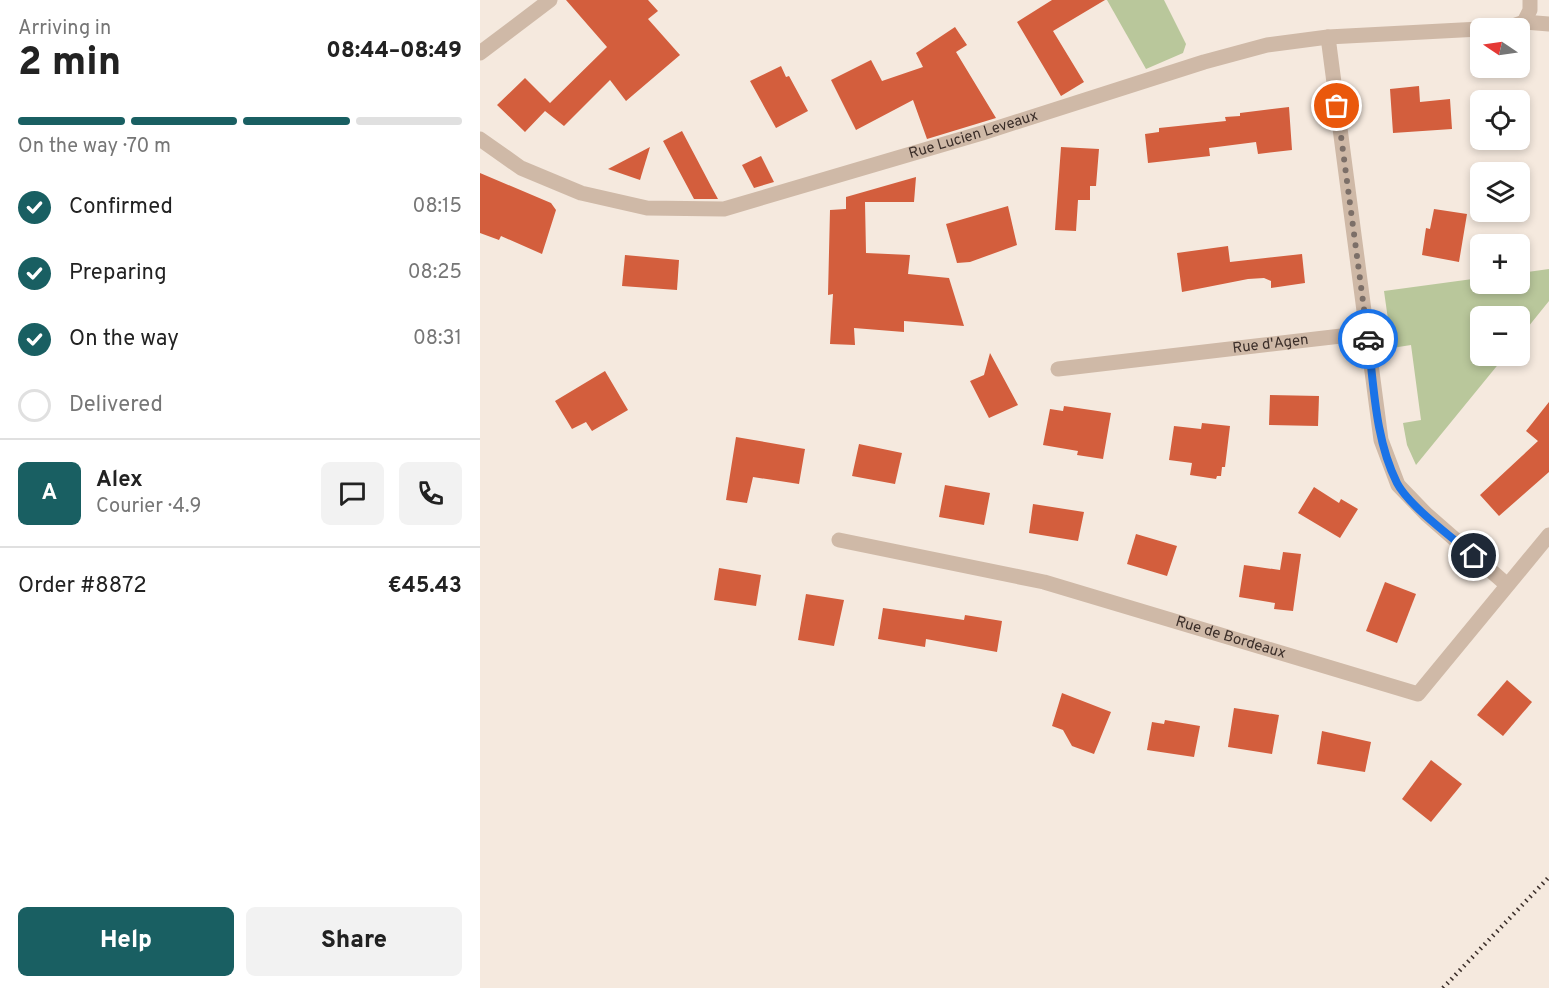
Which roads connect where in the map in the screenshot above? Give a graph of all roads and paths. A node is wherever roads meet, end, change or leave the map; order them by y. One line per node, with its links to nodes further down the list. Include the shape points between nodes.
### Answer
1 (549, 0): 8 (street)
2 (1530, 0): 3 (street)
3 (1526, 18)
4 (1530, 22): 5 (street)
5 (1549, 24)
6 (1470, 30): 7 (street, Rue Lucien Leveaux)
7 (1328, 37): 9 (street, Rue Lucien Leveaux, via 1267,45 1204,62 724,209 646,208 580,193 521,168); 10 (street)
8 (480, 53)
9 (480, 139)
10 (1367, 333): 11 (street, Rue d'Agen); 14 (street, via 1381,440 1398,485 1425,514)
11 (1058, 369)
12 (1549, 535): 14 (street, Rue de Bordeaux)
13 (839, 540): 14 (street, Rue de Bordeaux, via 1044,582 1418,694)
14 (1506, 584)

